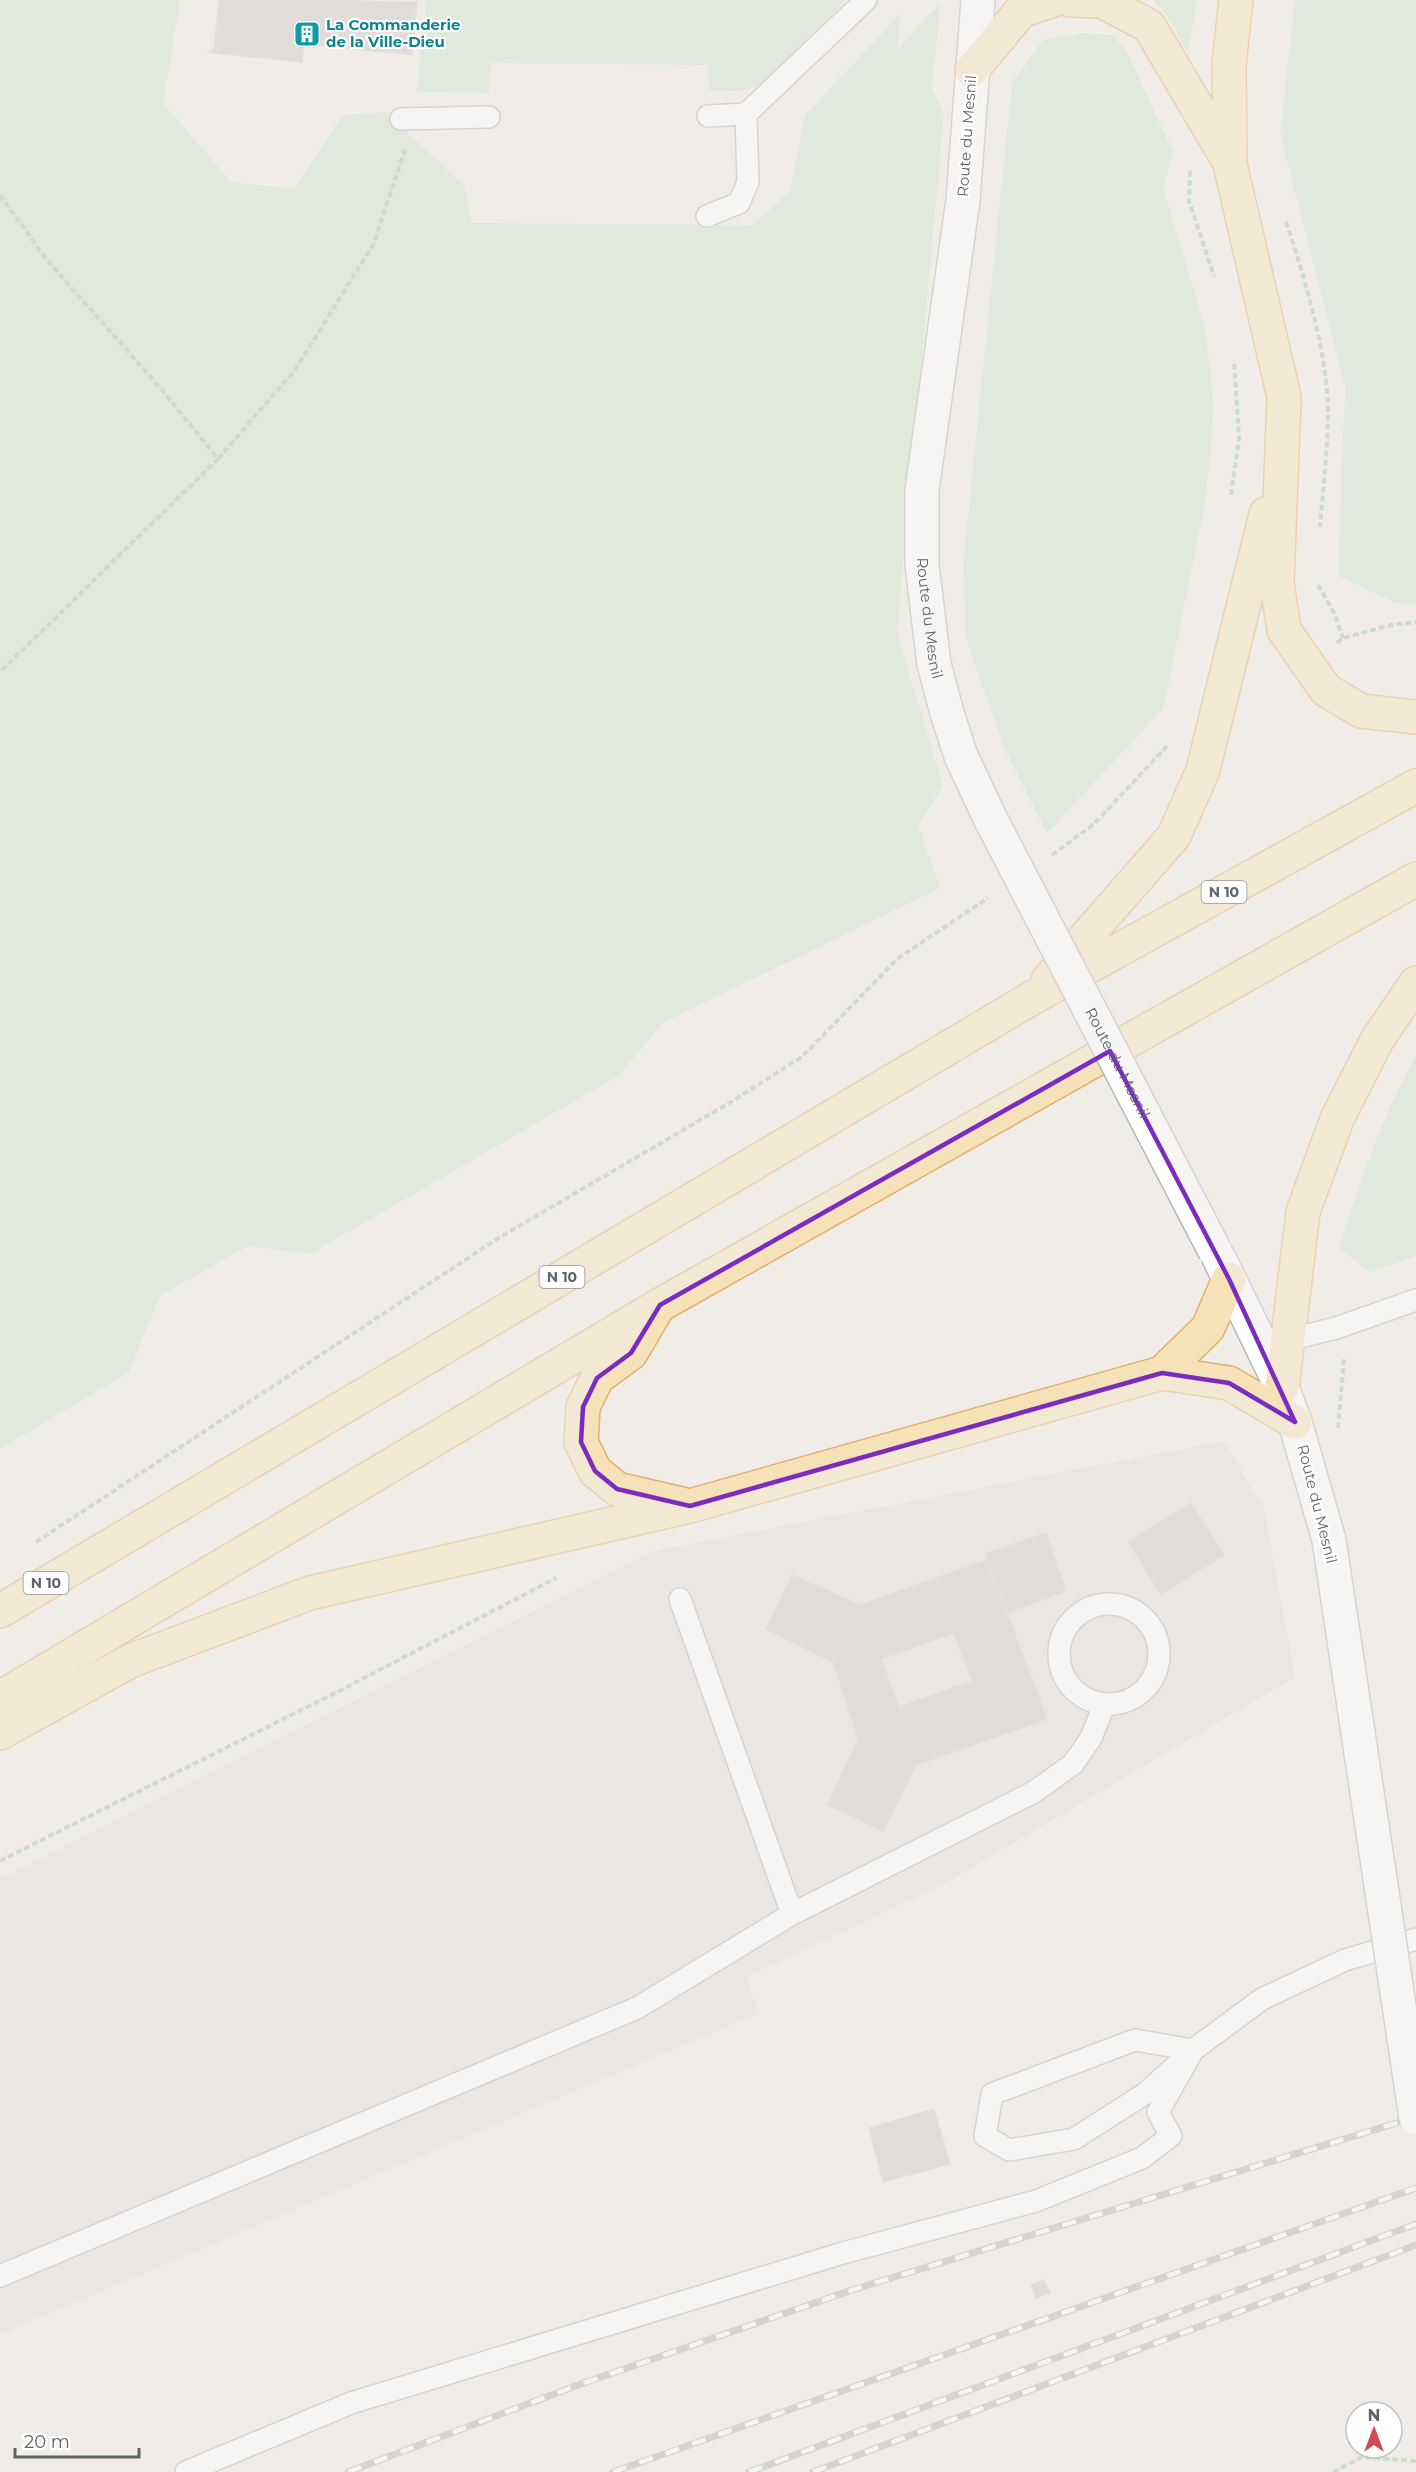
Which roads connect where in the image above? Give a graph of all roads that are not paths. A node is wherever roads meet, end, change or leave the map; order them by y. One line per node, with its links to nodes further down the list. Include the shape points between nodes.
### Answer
1 (866, 0): 7 (lane)
2 (978, 0): 6 (street, Route du Mesnil)
3 (1053, 0): 6 (main road, via 1021,11)
4 (1071, 0): 11 (main road, via 1102,1 1149,26)
5 (1236, 0): 11 (main road, via 1229,64)
6 (972, 70): 19 (street, Route du Mesnil, bridge, via 963,200 922,490 922,565 934,664 961,756 990,818)
7 (747, 114): 8 (lane); 12 (lane, via 748,182 739,203)
8 (708, 116)
9 (489, 117): 10 (lane)
10 (401, 119)
11 (1230, 164): 13 (main road, via 1284,397)
12 (707, 216)
13 (1281, 454): 14 (main road, via 1277,583 1284,630 1326,690 1361,711); 18 (main road, via 1203,770 1174,836)
14 (1416, 717)
15 (1416, 786): 18 (main road, N 10)
16 (1416, 879): 21 (main road)
17 (1416, 983): 22 (main road, via 1377,1040 1337,1119 1303,1212)
18 (1032, 998): 28 (main road, N 10)
19 (1222, 1265): 23 (main road, via 1208,1328); 24 (street, Route du Mesnil)
20 (1416, 1300): 22 (lane)
21 (660, 1305): 26 (main road, via 631,1353 597,1378 583,1407 581,1442 595,1472 617,1489); 29 (main road)
22 (1288, 1340): 24 (main road)
23 (1162, 1373): 25 (main road, via 1229,1383); 26 (main road)
24 (1282, 1388): 25 (street, Route du Mesnil)
25 (1295, 1422): 35 (street, Route du Mesnil, bridge, via 1329,1540)
26 (690, 1506): 31 (main road, via 310,1593 130,1661)
27 (680, 1599): 32 (lane)
28 (0, 1611)
29 (0, 1698)
30 (1104, 1705): 30 (lane, via 1138,1696 1158,1668 1155,1633 1131,1608 1116,1604 1099,1604 1071,1619 1058,1648 1059,1665 1070,1686 1089,1701); 32 (lane, via 1091,1738 1073,1764 1034,1792)
31 (0, 1733)
32 (792, 1914): 36 (lane, via 637,2008)
33 (1416, 1939): 34 (lane, via 1345,1960 1262,1999)
34 (1193, 2050): 34 (lane, via 1135,2040 992,2094 985,2136 1009,2150 1074,2139 1146,2093); 37 (lane, via 1158,2112 1171,2136 1142,2158 1035,2201 843,2253 351,2403)
35 (1416, 2118)
36 (0, 2276)
37 (186, 2472)

